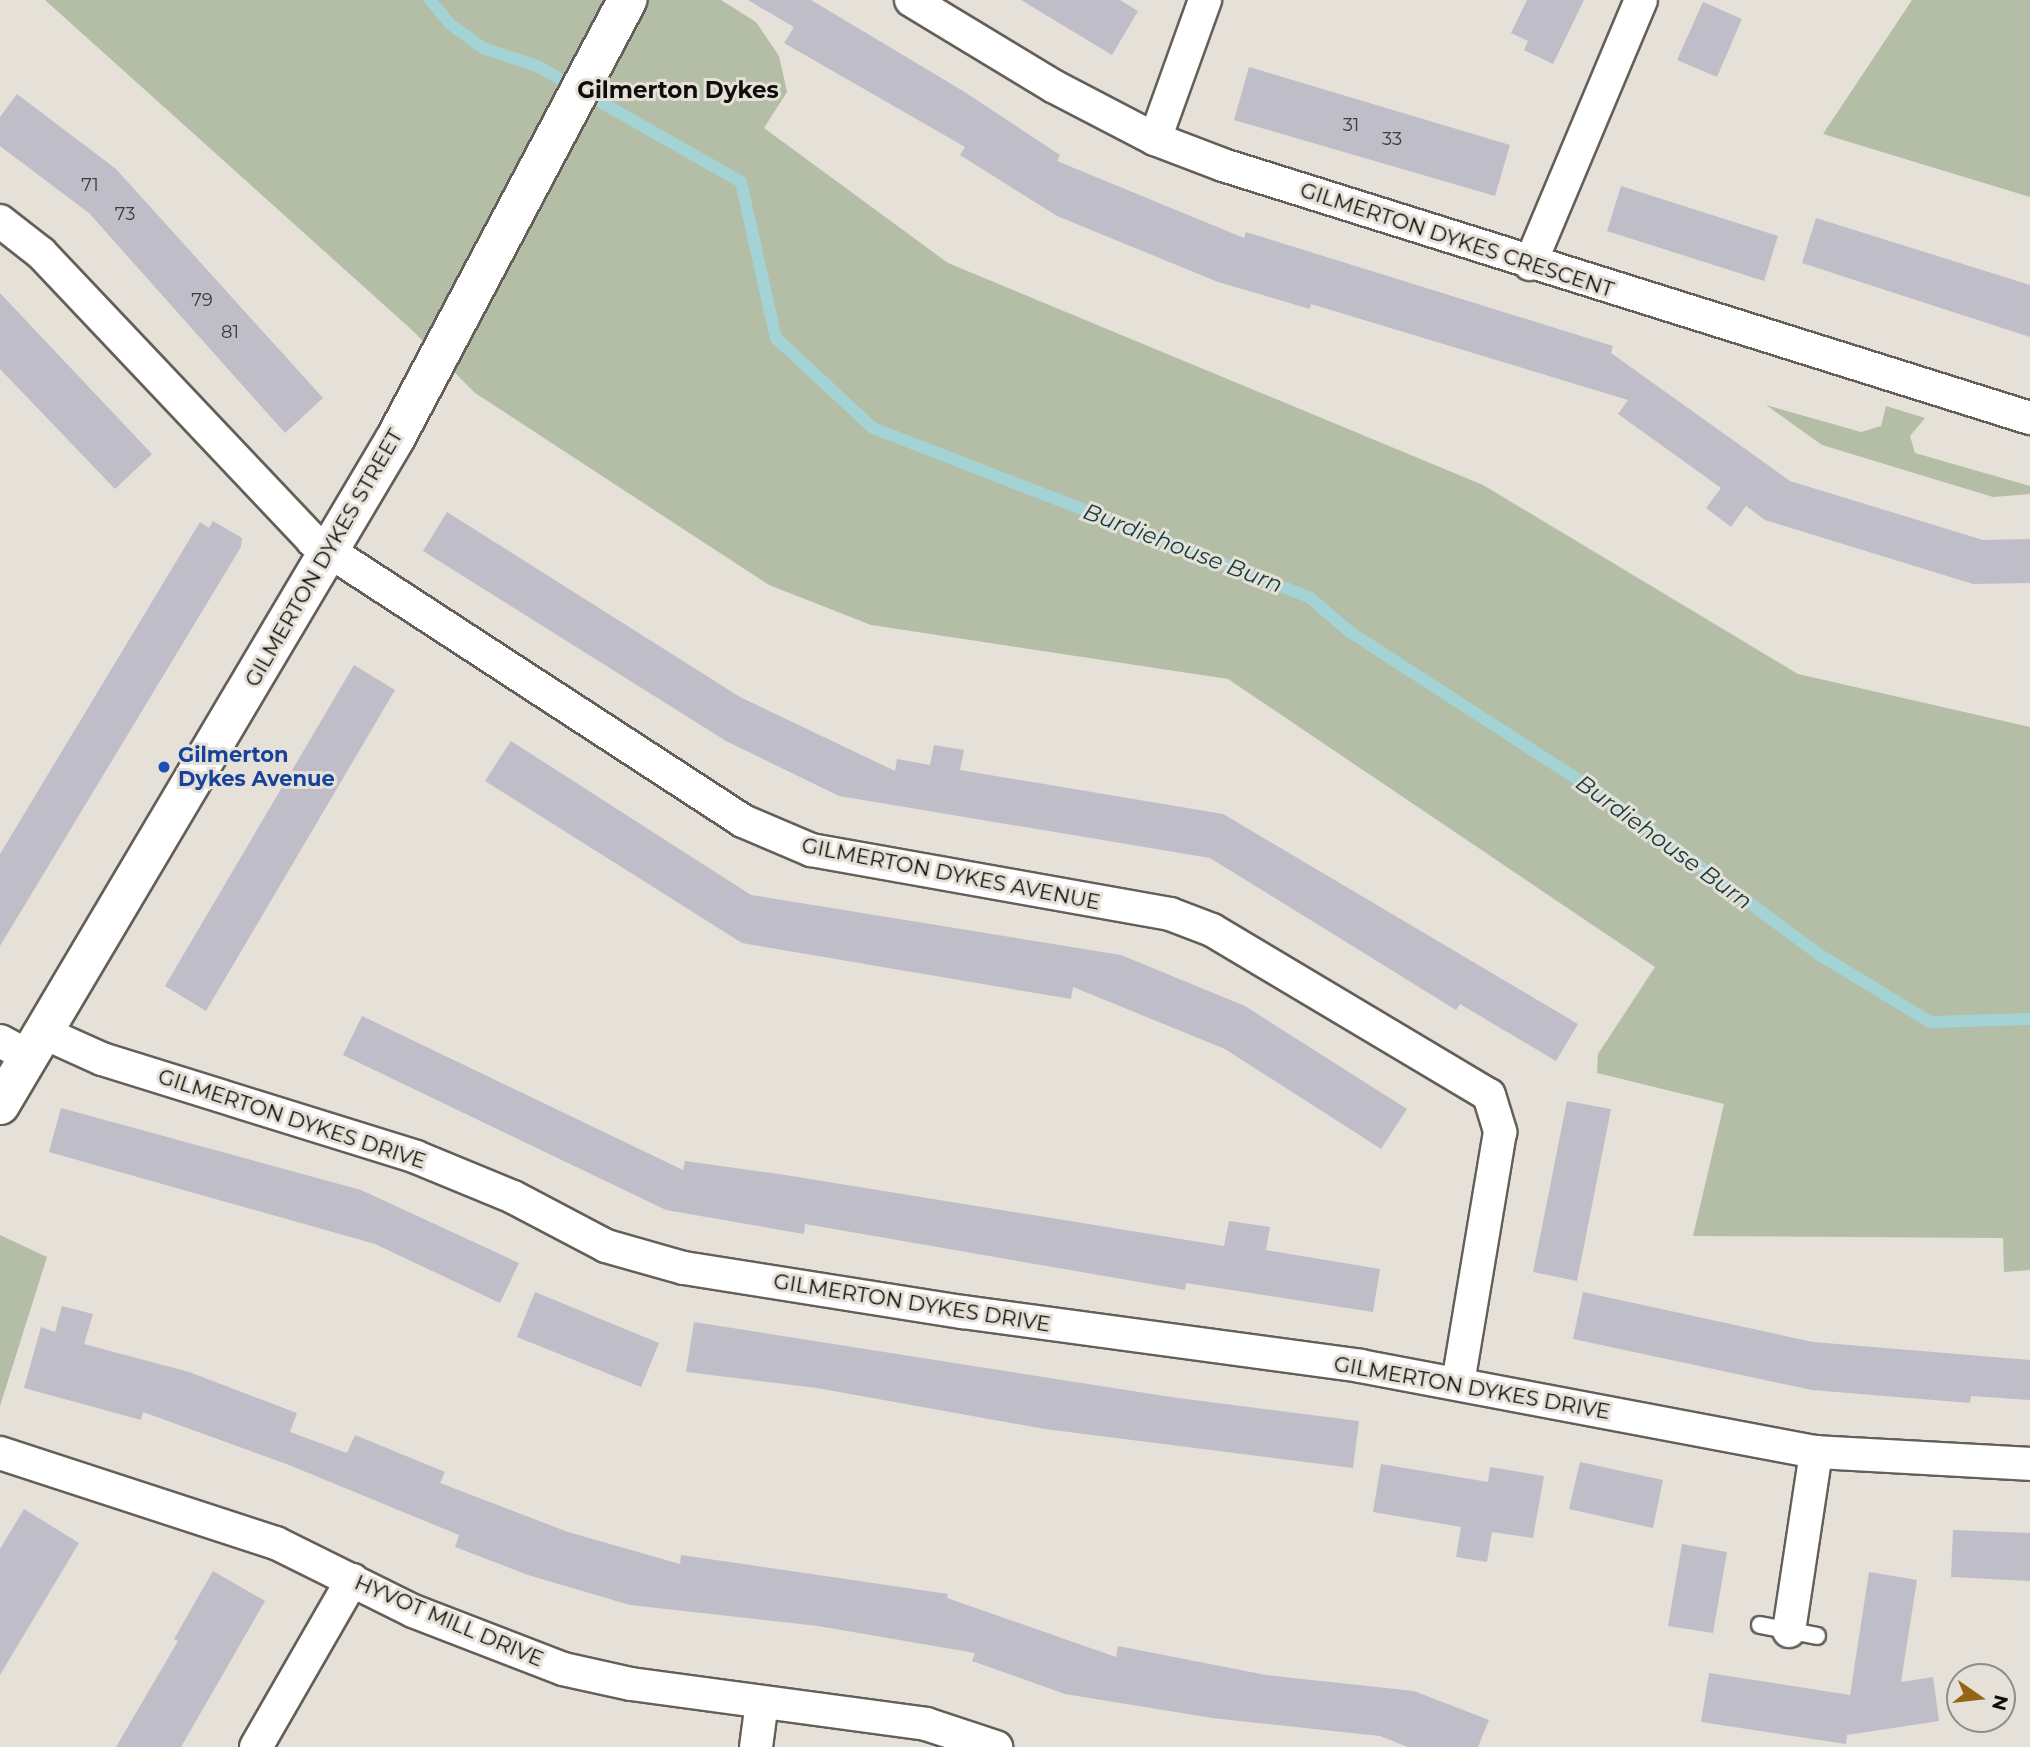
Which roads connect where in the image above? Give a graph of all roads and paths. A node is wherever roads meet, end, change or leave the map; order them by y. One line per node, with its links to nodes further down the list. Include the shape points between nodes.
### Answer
1 (627, 0): 9 (main road, GILMERTON DYKES STREET)
2 (911, 0): 5 (street, GILMERTON DYKES CRESCENT, via 1053,86)
3 (1205, 0): 5 (street)
4 (1641, 0): 7 (street)
5 (1155, 139): 7 (street, GILMERTON DYKES CRESCENT)
6 (0, 221): 9 (street, GILMERTON DYKES AVENUE, via 41,253)
7 (1530, 264): 8 (street, GILMERTON DYKES CRESCENT)
8 (2030, 418)
9 (328, 553): 10 (main road, GILMERTON DYKES STREET); 12 (street, GILMERTON DYKES AVENUE, via 778,839 823,852 1170,914 1212,930 1489,1095 1500,1132)
10 (23, 1043): 11 (main road, GILMERTON DYKES STREET); 12 (street, GILMERTON DYKES DRIVE, via 102,1059 416,1157 513,1197 606,1246 684,1268)
11 (0, 1105)
12 (1458, 1383): 13 (street, GILMERTON DYKES DRIVE)
13 (1816, 1452): 15 (street, GILMERTON DYKES DRIVE); 17 (street)
14 (0, 1453): 16 (street, HYVOT MILL DRIVE, via 276,1543)
15 (2030, 1464)
16 (352, 1580): 18 (street, HYVOT MILL DRIVE, via 489,1643 563,1669); 19 (street)
17 (1789, 1631)
18 (762, 1702): 20 (street); 21 (street, HYVOT MILL DRIVE, via 926,1724)
19 (256, 1747)
20 (756, 1747)
21 (996, 1747)

